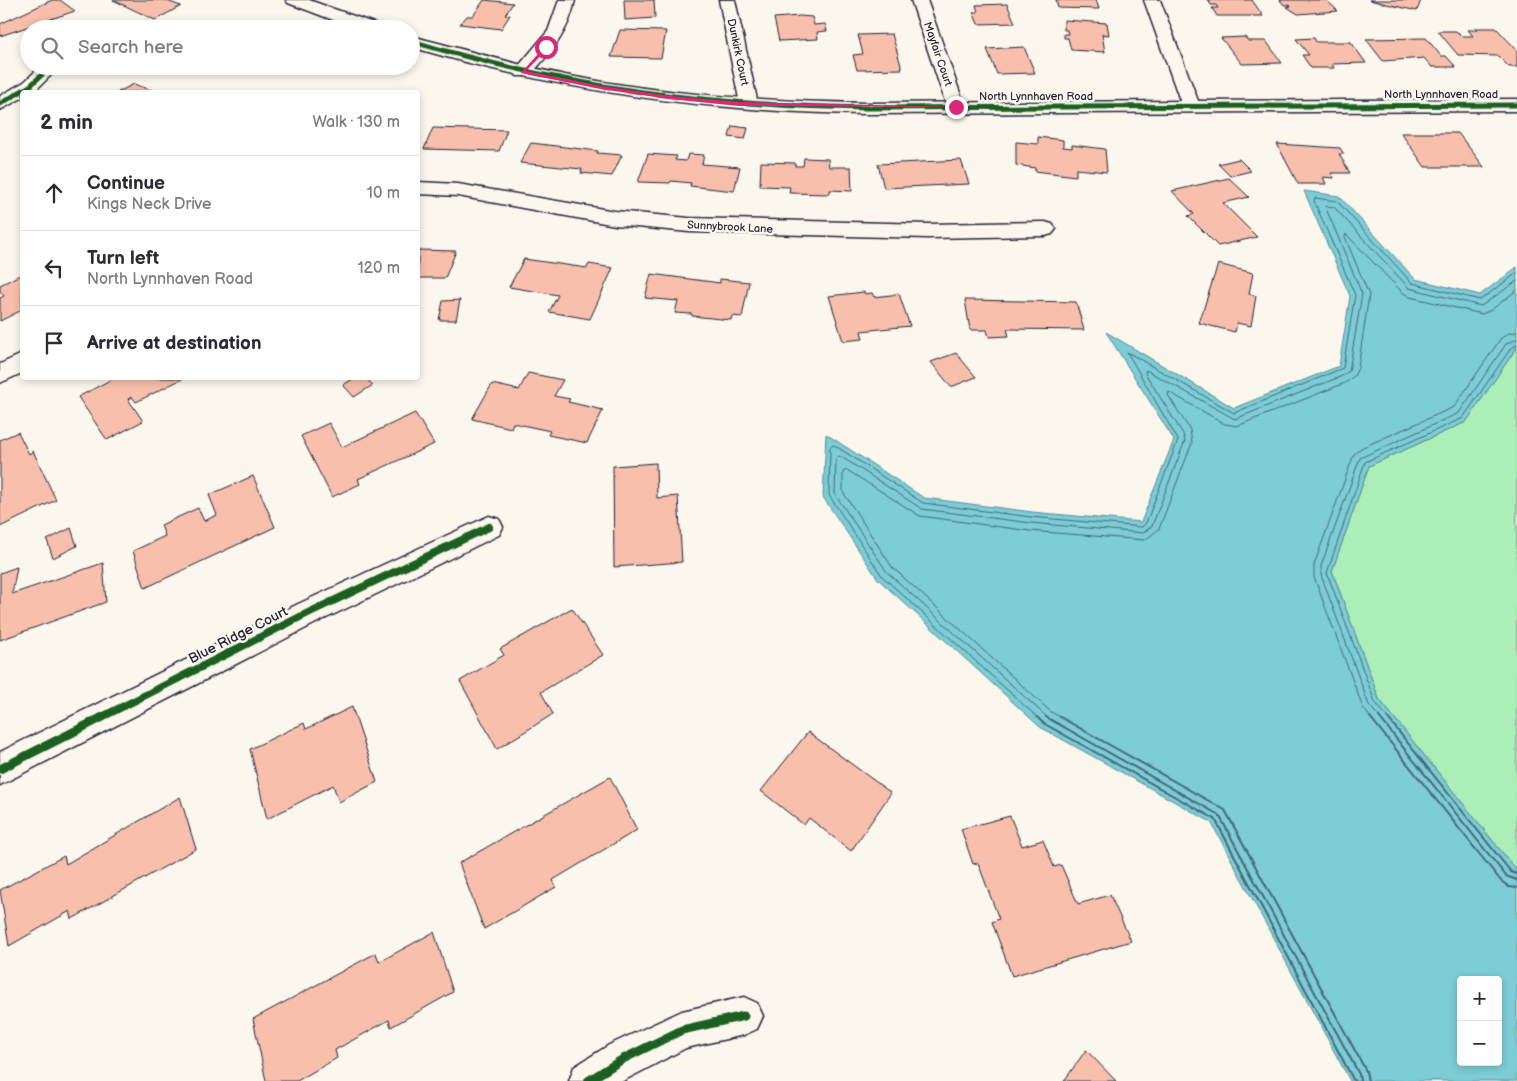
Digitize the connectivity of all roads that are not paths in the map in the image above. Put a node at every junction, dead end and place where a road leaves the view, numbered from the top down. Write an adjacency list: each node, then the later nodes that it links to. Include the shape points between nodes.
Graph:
1 (294, 0): 6 (street)
2 (567, 0): 8 (street, via 564,19 555,37)
3 (727, 0): 13 (street, Dunkirk Court)
4 (919, 0): 16 (street, Mayfair Court)
5 (1152, 0): 15 (street)
6 (348, 20)
7 (420, 43): 8 (street, North Lynnhaven Road)
8 (523, 72): 13 (street, North Lynnhaven Road, via 650,95)
9 (42, 75): 10 (street)
10 (23, 90)
11 (20, 92): 12 (street)
12 (0, 104)
13 (749, 104): 16 (street, North Lynnhaven Road)
14 (1517, 105): 15 (street, North Lynnhaven Road)
15 (1191, 106): 16 (street, North Lynnhaven Road)
16 (956, 107)
17 (420, 188): 18 (street, Sunnybrook Lane, via 458,190 615,218 689,225 928,231)
18 (1045, 229)
19 (20, 364): 20 (street)
20 (0, 374)
21 (489, 527): 22 (street, Blue Ridge Court, via 308,613)
22 (0, 769)
23 (744, 1016): 24 (street, via 682,1030 623,1059)
24 (588, 1081)

